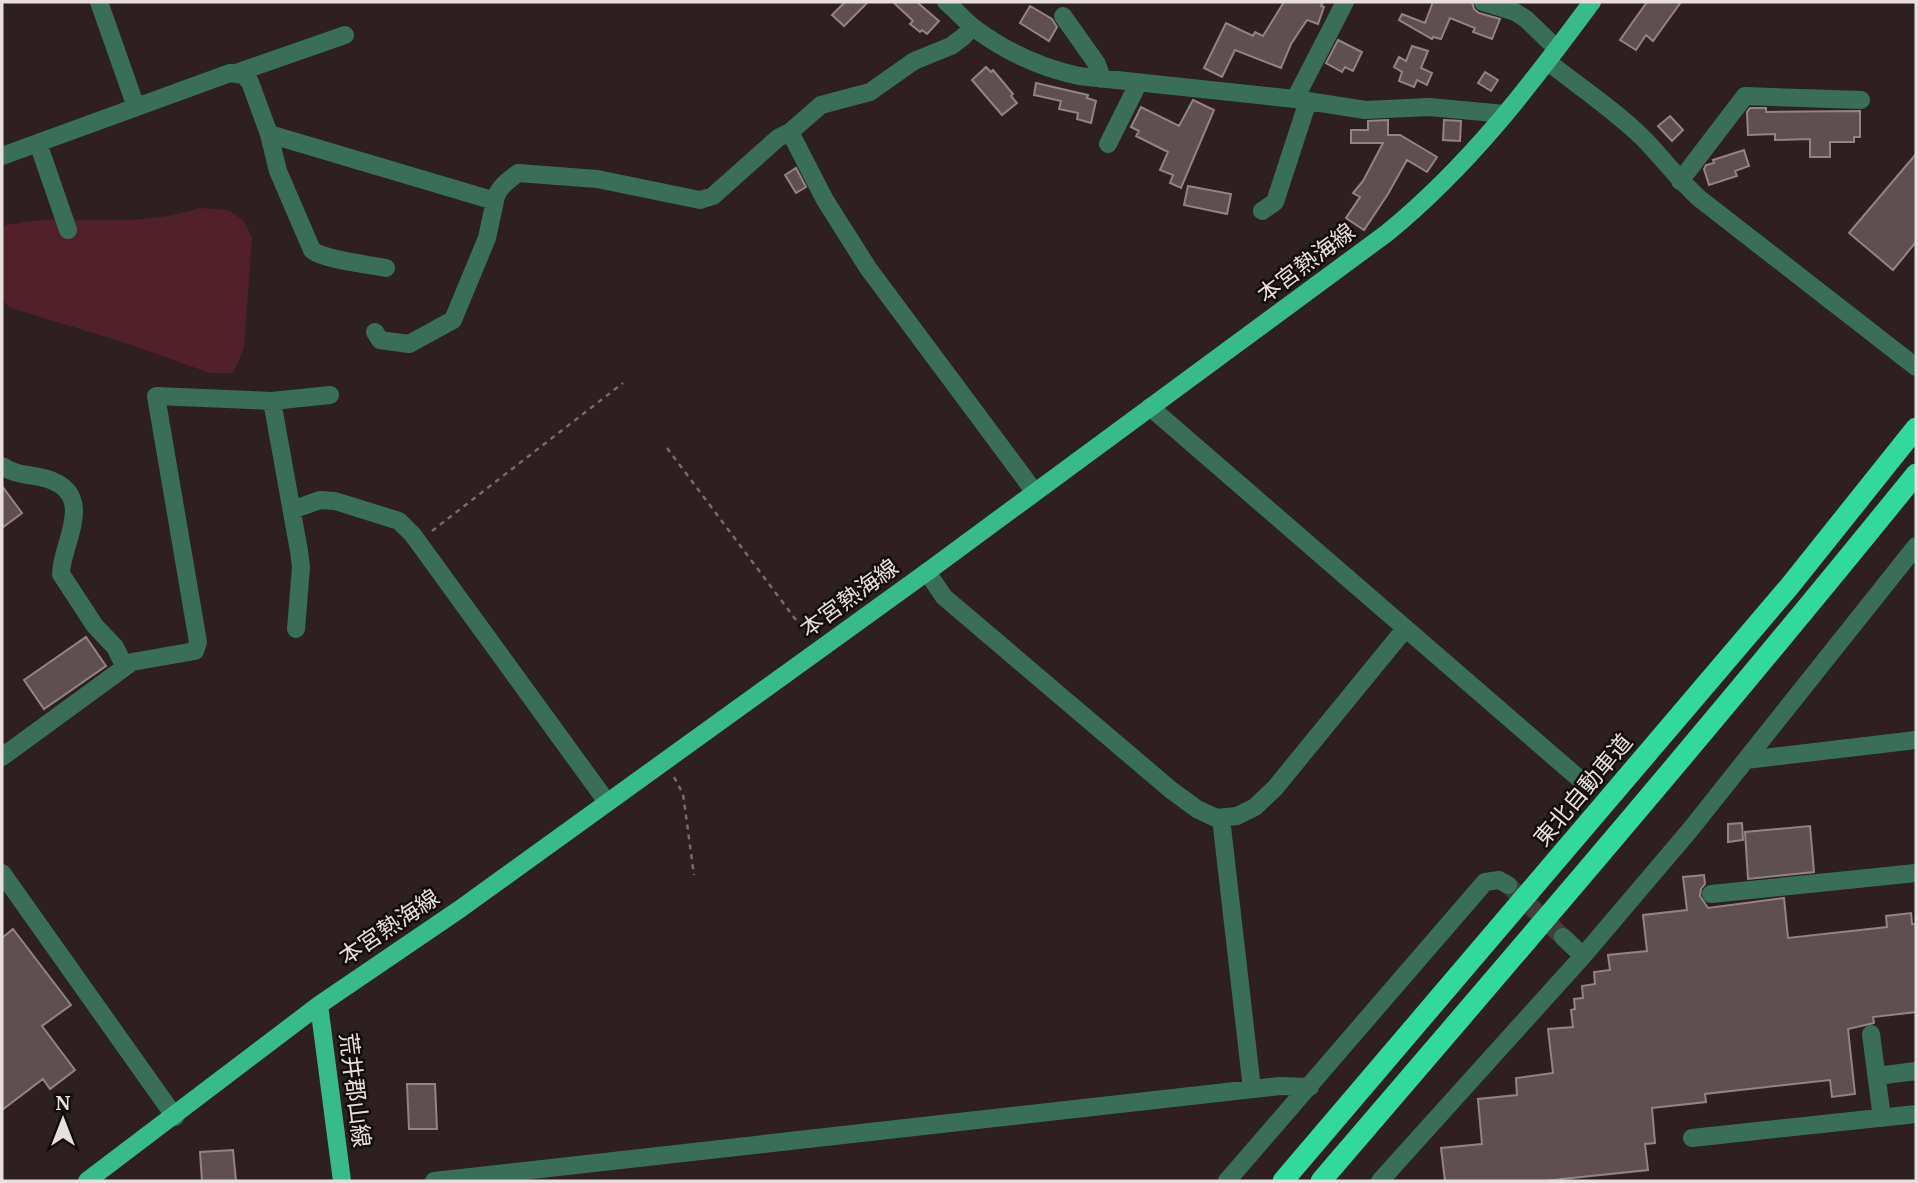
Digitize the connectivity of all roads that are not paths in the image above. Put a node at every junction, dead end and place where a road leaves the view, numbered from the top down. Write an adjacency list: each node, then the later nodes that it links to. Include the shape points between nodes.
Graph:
1 (99, 2): 15 (street)
2 (946, 2): 7 (street)
3 (1345, 2): 13 (street)
4 (1483, 2): 9 (street, via 1526,19)
5 (1592, 2): 9 (main road, 本宮熱海線)
6 (1063, 16): 11 (street, via 1097,64)
7 (972, 27): 11 (street, via 1031,60); 17 (street, via 951,46 914,61 870,92 821,105)
8 (345, 35): 10 (street)
9 (1553, 56): 16 (main road, 本宮熱海線); 22 (street, via 1644,140)
10 (236, 73): 15 (street); 18 (street, via 250,82)
11 (1102, 79): 12 (street)
12 (1138, 84): 13 (street); 20 (street)
13 (1302, 100): 16 (street, via 1365,110 1429,107); 24 (street, via 1275,202)
14 (1861, 100): 22 (street, via 1745,96)
15 (136, 107): 19 (street)
16 (1505, 114): 31 (main road, 本宮熱海線, via 1437,190 1398,224)
17 (790, 132): 23 (street, via 707,199 597,179 518,173); 35 (street, via 868,268)
18 (269, 134): 23 (street); 26 (street, via 278,170 312,250 320,257)
19 (38, 143): 21 (street); 25 (street)
20 (1108, 144)
21 (2, 156)
22 (1680, 181): 28 (street)
23 (495, 201): 27 (street, via 487,238 453,320 410,344 380,340)
24 (1262, 211)
25 (68, 230)
26 (386, 268)
27 (375, 332)
28 (1914, 361)
29 (330, 396): 30 (street)
30 (272, 401): 36 (street); 41 (street, via 156,396 198,642 195,651)
31 (1150, 407): 35 (main road, 本宮熱海線); 40 (street)
32 (1916, 428): 68 (highway, 東北自動車道, via 1781,598)
33 (2, 466): 41 (street, via 51,480 70,497 74,527 61,575)
34 (1916, 474): 69 (highway, via 1570,891)
35 (1034, 491): 38 (main road, 本宮熱海線)
36 (292, 510): 39 (street, via 301,567); 46 (street, via 320,500 335,501 399,521)
37 (1916, 547): 44 (street)
38 (927, 572): 46 (main road, 本宮熱海線); 47 (street, via 944,597 1161,782 1197,809)
39 (296, 629)
40 (1405, 629): 45 (street); 47 (street, via 1275,788 1255,807)
41 (125, 667): 43 (street)
42 (1916, 740): 44 (street)
43 (2, 757)
44 (1746, 760): 53 (street)
45 (1583, 782)
46 (607, 802): 54 (main road, 本宮熱海線)
47 (1221, 818): 59 (street)
48 (2, 873): 61 (street)
49 (1916, 873): 51 (street)
50 (1508, 885): 58 (street, via 1499,880 1485,882)
51 (1712, 894)
52 (1563, 937): 53 (street)
53 (1583, 956): 70 (street)
54 (319, 1005): 61 (main road, 本宮熱海線); 65 (main road, 荒井郡山線)
55 (1871, 1034): 57 (street)
56 (1916, 1071): 57 (street)
57 (1877, 1076): 62 (street)
58 (1310, 1087): 59 (street); 67 (street)
59 (1252, 1089): 66 (street)
60 (1916, 1114): 62 (street)
61 (174, 1116): 64 (main road, 本宮熱海線)
62 (1882, 1118): 63 (street)
63 (1692, 1138)
64 (87, 1181)
65 (342, 1181)
66 (434, 1181)
67 (1227, 1181)
68 (1283, 1181)
69 (1321, 1181)
70 (1380, 1181)

